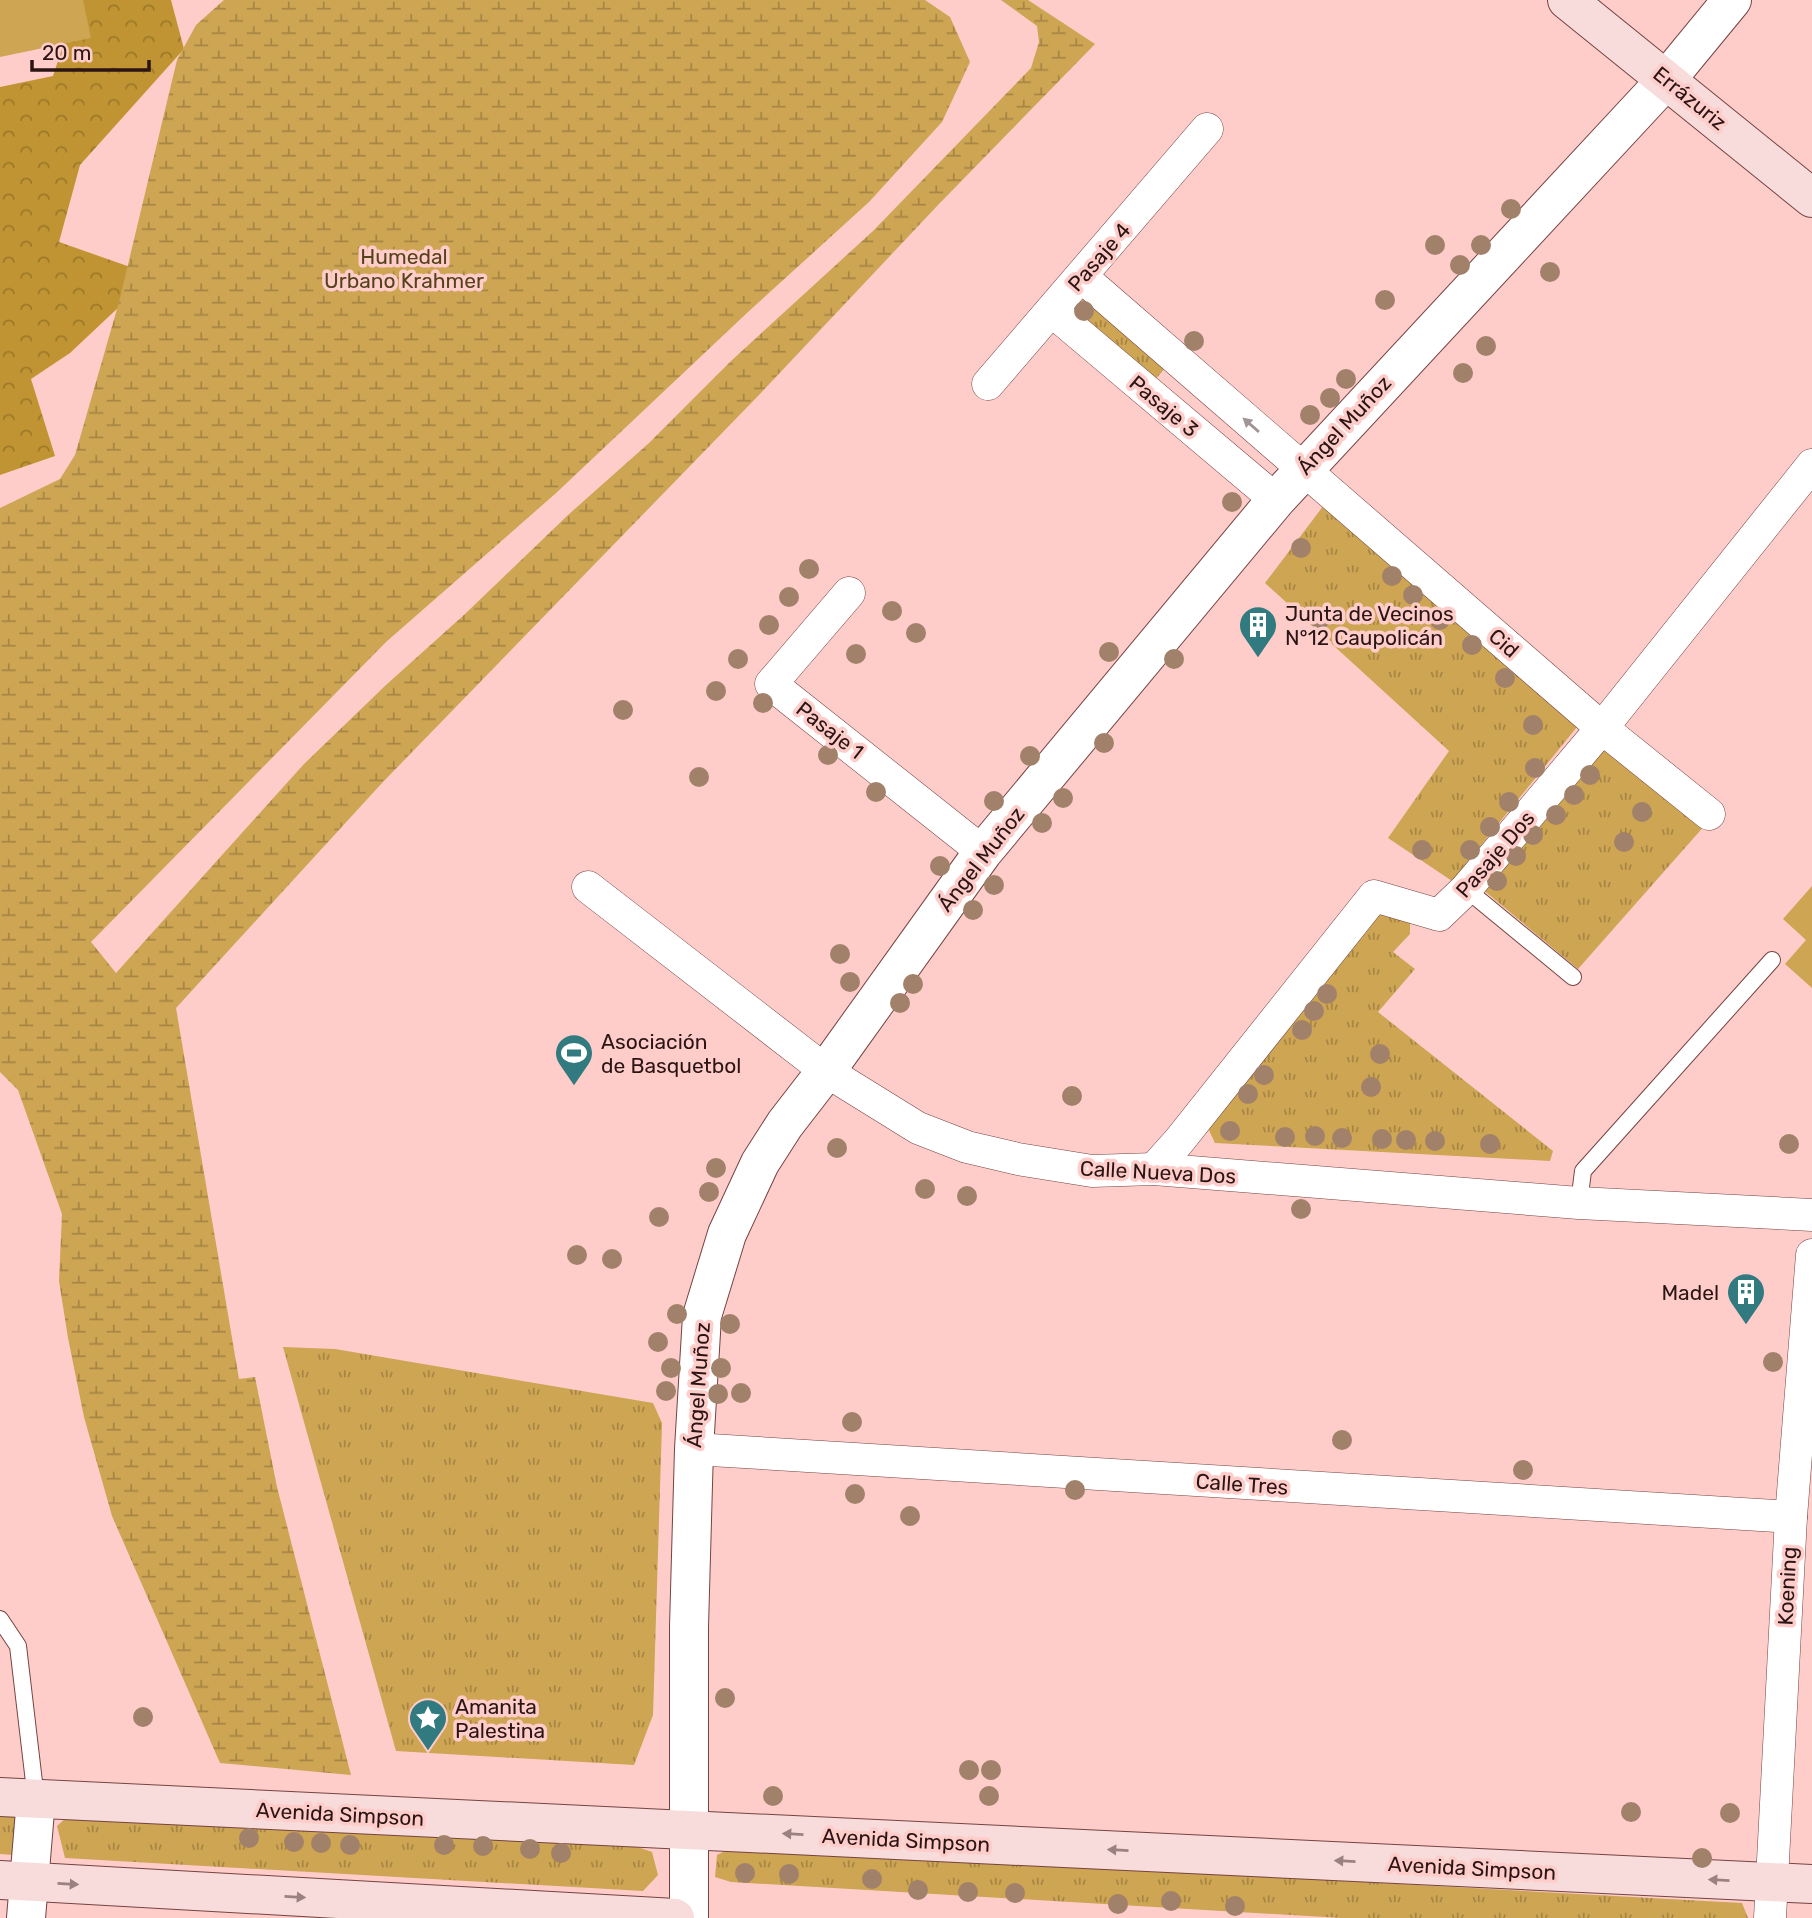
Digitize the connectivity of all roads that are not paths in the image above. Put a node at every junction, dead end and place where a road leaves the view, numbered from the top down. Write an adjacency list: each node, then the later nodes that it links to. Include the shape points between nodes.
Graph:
1 (1567, 0): 3 (main road, Errázuriz)
2 (1732, 0): 3 (street, Ángel Muñoz)
3 (1667, 79): 5 (main road, Errázuriz); 10 (street, Ángel Muñoz)
4 (1207, 129): 6 (street, Pasaje 4)
5 (1812, 198)
6 (1082, 277): 7 (street, Pasaje 4); 10 (street, Pasaje 3, one-way to 6)
7 (1052, 311): 8 (street, Pasaje 4); 11 (street, Pasaje 3)
8 (988, 384)
9 (1812, 465): 13 (street, Pasaje Dos)
10 (1302, 470): 11 (street, Ángel Muñoz); 13 (street, Cid)
11 (1276, 500): 15 (street, Ángel Muñoz)
12 (849, 593): 15 (street, Pasaje 1, via 771,684)
13 (1602, 728): 14 (street, Cid); 17 (street, Pasaje Dos)
14 (1709, 814)
15 (983, 852): 20 (street, Ángel Muñoz)
16 (588, 887): 20 (street, Calle Nueva Dos)
17 (1466, 889): 19 (lane); 21 (street, Pasaje Dos, via 1439,915 1374,896)
18 (1772, 960): 22 (lane, via 1583,1171)
19 (1573, 977)
20 (825, 1071): 21 (street, Calle Nueva Dos, via 919,1128 967,1147 1092,1171); 25 (street, Ángel Muñoz, via 760,1163 727,1234 702,1316)
21 (1154, 1169): 22 (street, Calle Nueva Dos)
22 (1579, 1203): 23 (street, Calle Nueva Dos)
23 (1812, 1215)
24 (1812, 1255): 26 (street, Koening)
25 (694, 1449): 26 (street, Calle Tres); 29 (street, Ángel Muñoz)
26 (1790, 1517): 32 (street, Koening)
27 (0, 1619): 28 (lane, via 18,1647)
28 (18, 1798): 29 (main road, Avenida Simpson); 31 (street)
29 (687, 1829): 32 (main road, Avenida Simpson, one-way to 29); 34 (street, Ángel Muñoz)
30 (1812, 1884): 32 (main road, Avenida Simpson)
31 (18, 1893): 33 (main road, one-way to 33)
32 (1771, 1900)
33 (675, 1918)
34 (689, 1918)

